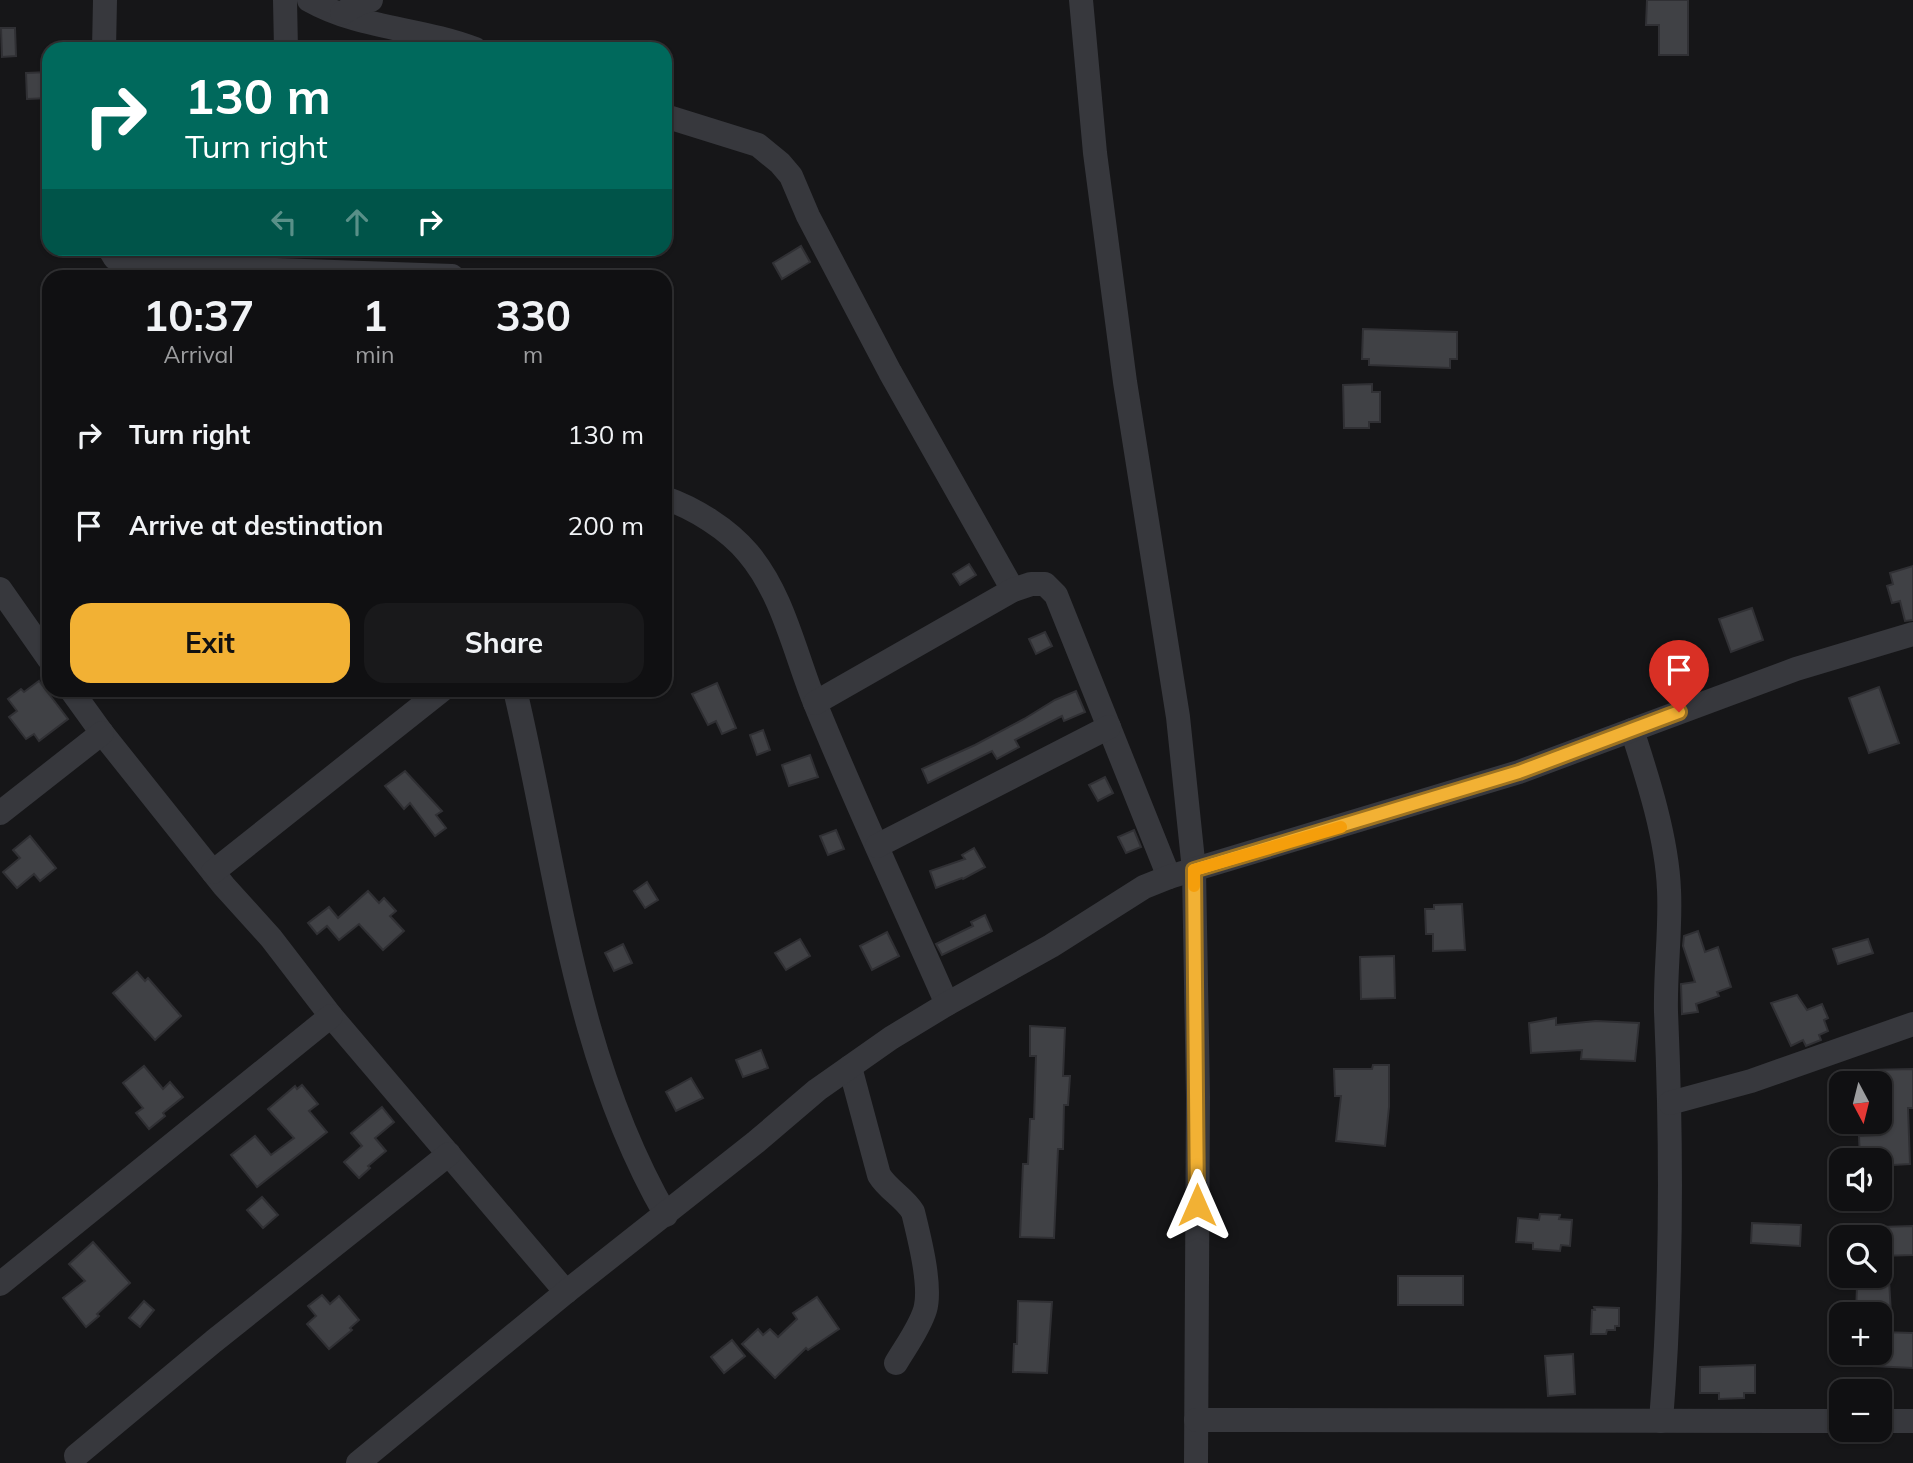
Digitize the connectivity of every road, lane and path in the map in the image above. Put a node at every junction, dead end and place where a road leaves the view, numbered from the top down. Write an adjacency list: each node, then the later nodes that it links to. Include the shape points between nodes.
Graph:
1 (105, 0): 7 (street)
2 (285, 0): 8 (street)
3 (309, 0): 6 (street)
4 (371, 0): 6 (street)
5 (1081, 0): 28 (street, via 1105,237 1178,717)
6 (342, 13): 9 (street)
7 (104, 42)
8 (286, 42)
9 (456, 42)
10 (672, 118): 16 (street, via 758,145 791,176 890,372)
11 (114, 256): 12 (street, via 129,265)
12 (286, 259): 13 (street)
13 (393, 270)
14 (672, 500): 22 (street, via 726,532 748,552 779,607)
15 (0, 589): 18 (street)
16 (1013, 590): 22 (street); 23 (street, via 1045,584 1056,594)
17 (1913, 634): 24 (street, via 1796,669)
18 (42, 649)
19 (76, 697): 25 (street)
20 (433, 697): 29 (street)
21 (516, 697): 37 (street, via 578,990 632,1150)
22 (815, 703): 27 (street)
23 (1109, 727): 27 (street); 30 (street)
24 (1632, 730): 28 (street, via 1519,772); 35 (street, via 1647,776 1669,889 1666,1004)
25 (102, 733): 26 (street); 29 (street)
26 (0, 813)
27 (877, 846): 31 (street)
28 (1194, 870): 30 (street); 41 (street)
29 (214, 872): 32 (street)
30 (1169, 877): 31 (street, via 1144,887)
31 (947, 1004): 34 (street)
32 (331, 1016): 36 (street); 38 (street)
33 (1913, 1024): 35 (street, via 1751,1081)
34 (850, 1067): 37 (street); 40 (street, via 879,1175 913,1212 928,1286 917,1329)
35 (1670, 1103): 42 (street, via 1668,1314)
36 (449, 1154): 39 (street); 46 (street)
37 (666, 1215): 39 (street)
38 (0, 1284)
39 (566, 1292): 47 (street)
40 (896, 1363)
41 (1196, 1420): 42 (street); 48 (street)
42 (1661, 1421): 43 (street)
43 (1829, 1421)
44 (1892, 1421): 45 (street)
45 (1913, 1421)
46 (76, 1456)
47 (358, 1463)
48 (1196, 1463)

